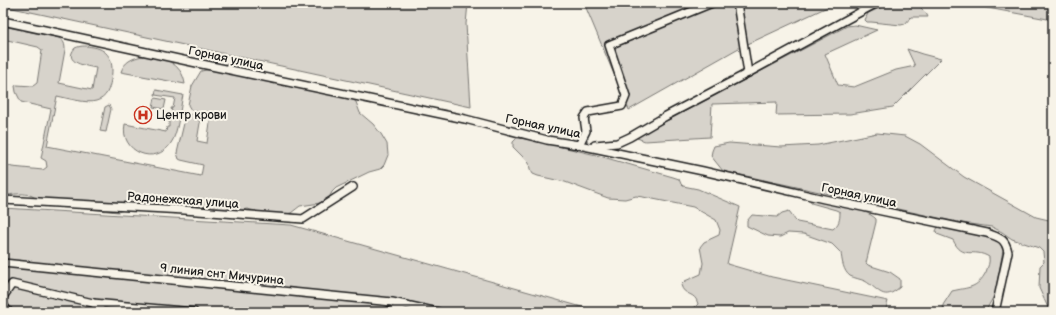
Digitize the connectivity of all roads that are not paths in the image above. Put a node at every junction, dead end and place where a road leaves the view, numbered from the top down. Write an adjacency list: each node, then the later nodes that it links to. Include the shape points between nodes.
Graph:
1 (712, 3): 6 (street, via 609,45 626,96 622,106 588,112 584,118 586,131)
2 (737, 3): 5 (street)
3 (877, 3): 5 (street)
4 (3, 21): 6 (street, Горная улица)
5 (748, 73): 6 (street, via 616,143 602,146)
6 (579, 145): 19 (street, Горная улица, via 1001,238 1006,243 1008,252)
7 (353, 187): 8 (street, Радонежская улица, via 303,219)
8 (3, 200)
9 (3, 263): 13 (street, 9 линия снт Мичурина)
10 (3, 297): 11 (street, via 12,284)
11 (93, 302): 15 (street); 16 (street)
12 (3, 305): 14 (street)
13 (407, 305): 17 (street); 18 (street, 9 линия снт Мичурина)
14 (9, 312)
15 (103, 312)
16 (194, 312)
17 (387, 312)
18 (438, 312)
19 (995, 312)

